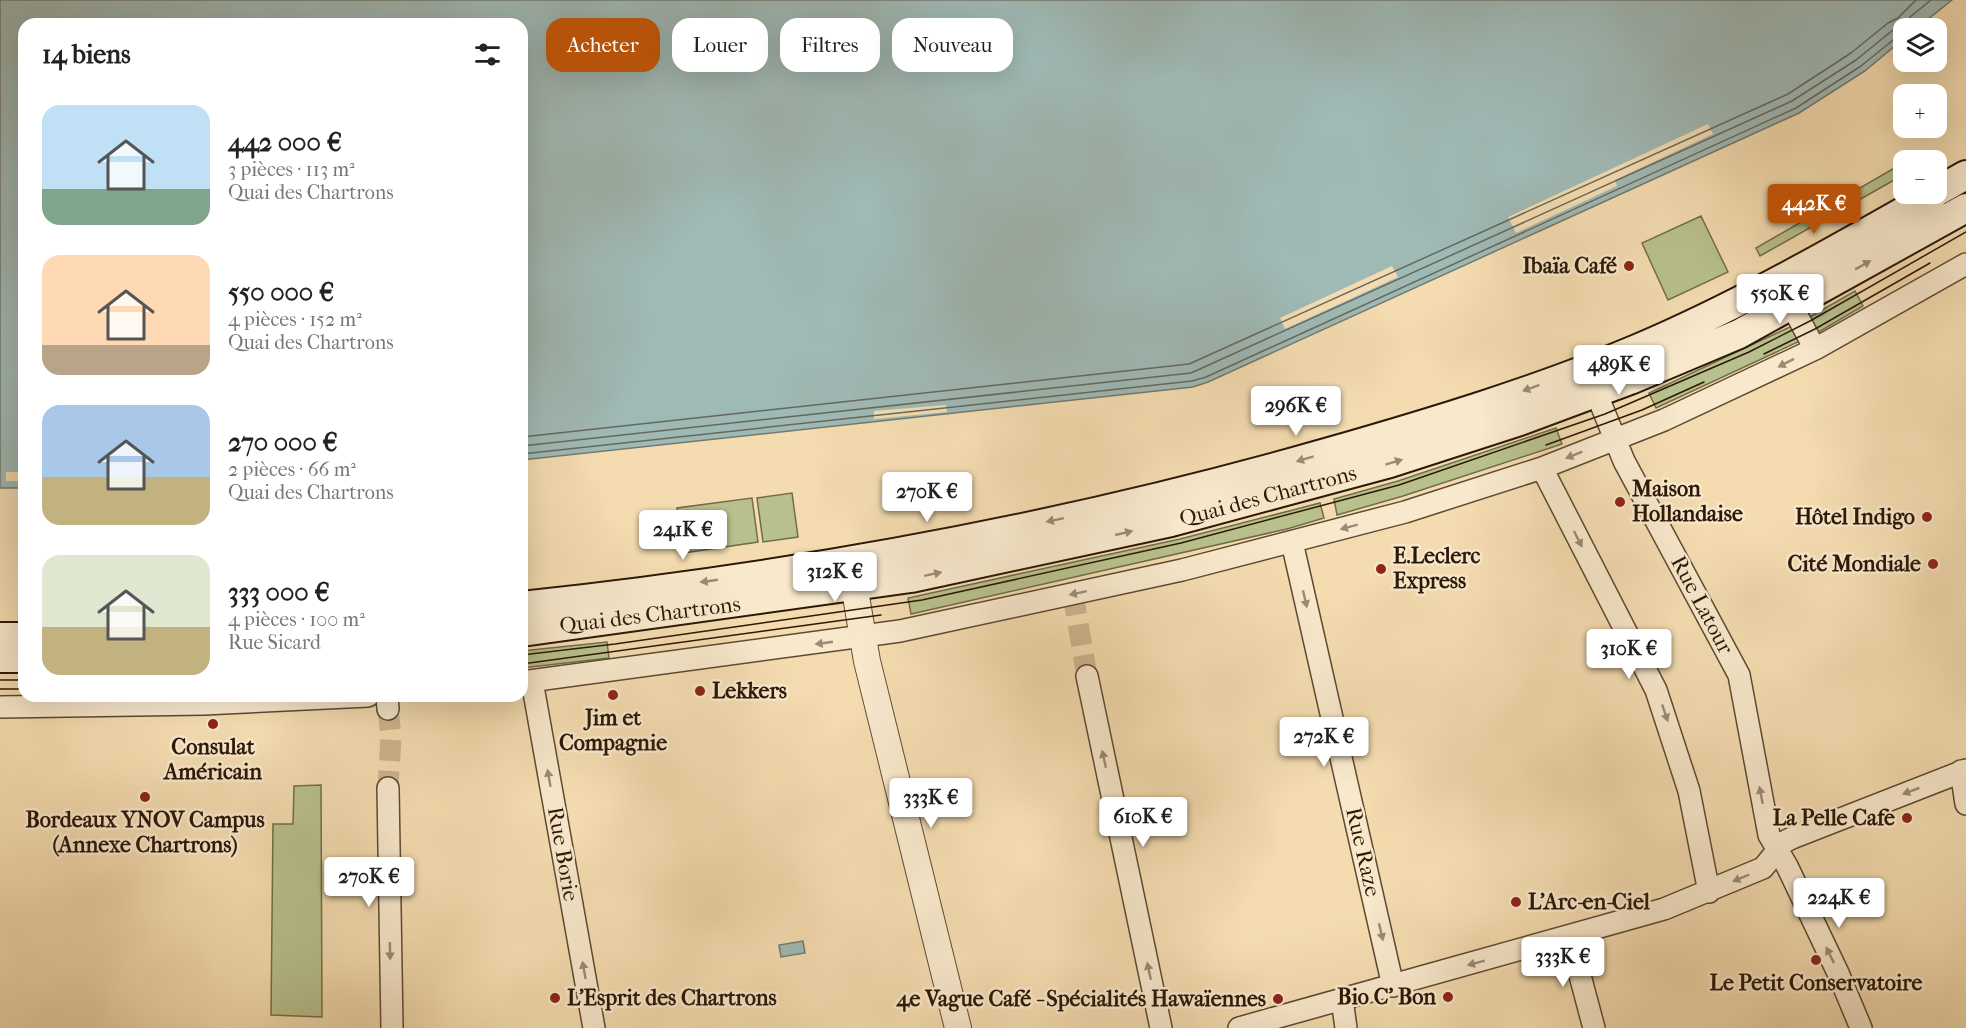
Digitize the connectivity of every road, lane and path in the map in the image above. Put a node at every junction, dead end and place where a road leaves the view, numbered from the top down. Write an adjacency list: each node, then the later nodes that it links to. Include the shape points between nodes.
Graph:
1 (1966, 175): 2 (main road, Quai des Chartrons)
2 (1947, 186)
3 (1919, 204): 6 (main road, Quai des Chartrons)
4 (1966, 207): 6 (main road, Quai des Chartrons, one-way to 4)
5 (1966, 264): 7 (street)
6 (1786, 293): 7 (street); 8 (main road, Quai des Chartrons, via 1739,334)
7 (1815, 349): 9 (street, one-way to 9)
8 (1591, 380): 9 (street, Rue Latour); 12 (main road, Quai des Chartrons, via 1501,399 1264,471 1043,523)
9 (1615, 440): 10 (street, one-way to 10); 29 (street, Rue Latour, one-way to 9, via 1768,836 1739,675)
10 (1542, 468): 11 (street, one-way to 11, via 1405,512); 30 (street, one-way to 30, via 1656,690 1689,791)
11 (1292, 542): 17 (street, one-way to 17, via 1083,592); 32 (street, Rue Raze, one-way to 32)
12 (853, 574): 13 (main road, Quai des Chartrons, one-way to 13); 14 (main road, Quai des Chartrons); 17 (street)
13 (528, 605)
14 (528, 631)
15 (0, 637): 16 (main road)
16 (18, 637)
17 (863, 637): 21 (street, one-way to 21); 37 (street)
18 (0, 658): 19 (main road)
19 (18, 658)
20 (1087, 676): 38 (street, one-way to 20)
21 (528, 681)
22 (528, 686): 36 (street, Rue Borie, one-way to 22)
23 (45, 702): 24 (street); 25 (street)
24 (245, 702)
25 (0, 707)
26 (1964, 770): 28 (street); 29 (street, one-way to 29, via 1792,838)
27 (388, 788): 35 (street, one-way to 35)
28 (1966, 804)
29 (1777, 850): 30 (street, one-way to 30, via 1763,868); 42 (street, Rue Latour, one-way to 29)
30 (1709, 892): 31 (street)
31 (1570, 938): 32 (street, one-way to 32); 41 (street)
32 (1393, 986): 33 (street)
33 (1342, 999): 34 (street); 40 (street)
34 (1283, 1022): 39 (street)
35 (392, 1028)
36 (594, 1028)
37 (958, 1028)
38 (1161, 1028)
39 (1239, 1028)
40 (1346, 1028)
41 (1594, 1028)
42 (1861, 1028)

